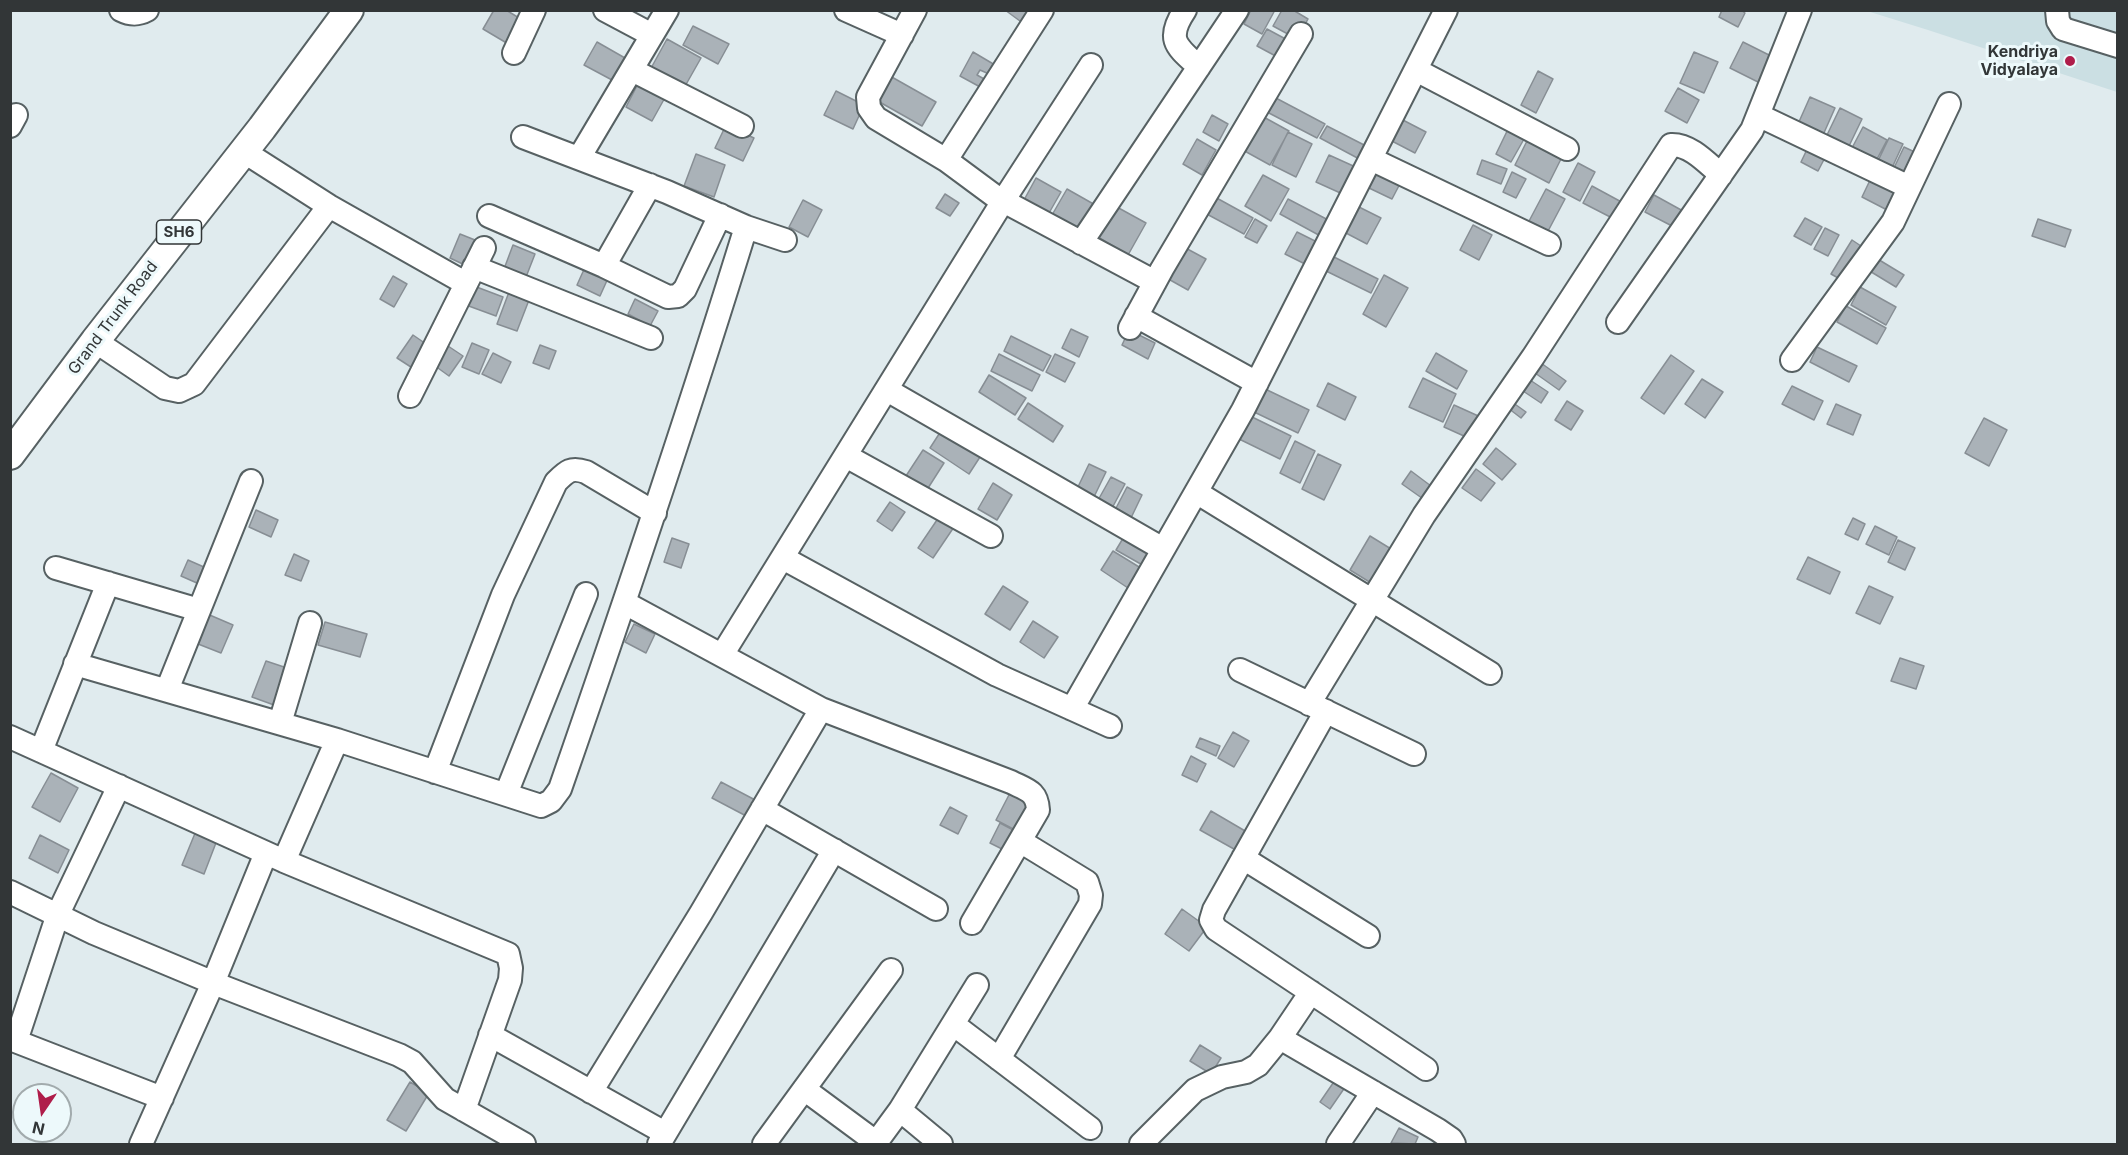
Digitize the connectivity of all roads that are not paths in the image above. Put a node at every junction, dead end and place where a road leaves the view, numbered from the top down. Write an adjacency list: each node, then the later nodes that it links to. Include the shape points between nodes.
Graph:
1 (121, 10): 2 (street, via 139,15)
2 (147, 10)
3 (349, 10): 29 (main road, Grand Trunk Road / SH6)
4 (534, 10): 19 (street)
5 (605, 10): 17 (street)
6 (667, 10): 17 (street)
7 (846, 10): 16 (street)
8 (915, 10): 16 (street)
9 (1042, 10): 32 (street)
10 (1185, 10): 21 (street, via 1173,34 1176,46)
11 (1237, 10): 21 (street)
12 (1446, 10): 23 (street)
13 (1800, 10): 25 (street)
14 (2057, 10): 18 (street, via 2063,29)
15 (1301, 34): 46 (street)
16 (902, 35): 32 (street, via 868,97 869,108 876,118)
17 (652, 36): 22 (street)
18 (2118, 46)
19 (514, 53)
20 (1091, 65): 36 (street)
21 (1199, 67): 42 (street)
22 (632, 69): 26 (street); 30 (street)
23 (1416, 70): 28 (street); 31 (street)
24 (1949, 104): 35 (street)
25 (1758, 115): 33 (street); 35 (street)
26 (742, 126)
27 (523, 137): 30 (street)
28 (1567, 149)
29 (243, 151): 37 (street); 49 (main road, Grand Trunk Road / SH6)
30 (579, 158): 34 (street)
31 (1371, 159): 43 (street); 51 (street)
32 (946, 160): 36 (street)
33 (1721, 175): 47 (street); 65 (street, via 1691,150 1671,145 1424,515)
34 (650, 185): 38 (street); 45 (street)
35 (1910, 187): 50 (street, via 1893,222)
36 (1003, 201): 42 (street); 52 (street)
37 (328, 206): 44 (street); 49 (street, via 194,384 179,391 165,388)
38 (720, 215): 40 (street); 45 (street, via 678,296 668,297)
39 (489, 216): 45 (street)
40 (746, 227): 41 (street); 58 (street)
41 (785, 240)
42 (1081, 243): 46 (street)
43 (1549, 244)
44 (474, 266): 48 (street); 53 (street)
45 (604, 266)
46 (1155, 282): 51 (street, via 1133,322)
47 (1618, 322)
48 (651, 338)
49 (95, 341): 54 (main road, Grand Trunk Road / SH6)
50 (1791, 360)
51 (1257, 383): 57 (street)
52 (886, 390): 55 (street); 60 (street)
53 (410, 396)
54 (12, 448)
55 (846, 456): 59 (street); 61 (street)
56 (251, 481): 67 (street)
57 (1196, 492): 60 (street); 65 (street)
58 (655, 513): 66 (street); 83 (street, via 575,468 556,482 503,595)
59 (991, 536)
60 (1163, 549): 76 (street)
61 (783, 558): 69 (street); 76 (street, via 997,675)
62 (56, 568): 63 (street)
63 (108, 583): 67 (street); 70 (street)
64 (586, 594): 85 (street)
65 (1372, 601): 72 (street); 74 (street)
66 (625, 603): 69 (street); 85 (street, via 560,789 541,806)
67 (199, 610): 73 (street)
68 (310, 623): 77 (street)
69 (722, 655): 75 (street)
70 (75, 664): 73 (street); 81 (street)
71 (1240, 670): 74 (street)
72 (1490, 673)
73 (167, 690): 77 (street)
74 (1318, 708): 82 (street); 90 (street)
75 (821, 709): 86 (street); 87 (street, via 1032,792 1038,810)
76 (1072, 709): 78 (street)
77 (280, 723): 80 (street)
78 (1110, 726)
79 (10, 737): 81 (street)
80 (337, 740): 83 (street); 89 (street)
81 (41, 750): 84 (street)
82 (1414, 754)
83 (435, 772): 85 (street)
84 (120, 786): 89 (street); 93 (street)
85 (506, 795)
86 (762, 809): 88 (street); 107 (street)
87 (1020, 841): 94 (street); 104 (street, via 1087,882 1091,895 1090,904)
88 (834, 850): 92 (street); 113 (street)
89 (275, 857): 97 (street); 101 (street, via 508,954 510,980)
90 (1243, 858): 95 (street); 99 (street, via 1211,920 1216,929)
91 (10, 892): 93 (street)
92 (936, 909)
93 (58, 914): 97 (street); 103 (street)
94 (972, 923)
95 (1368, 936)
96 (891, 970): 106 (street)
97 (213, 983): 109 (street); 110 (street, via 399,1055 412,1062 445,1099)
98 (977, 986): 100 (street)
99 (1311, 992): 102 (street); 105 (street)
100 (953, 1024): 104 (street); 111 (street)
101 (490, 1035): 107 (street); 110 (street)
102 (1280, 1038): 108 (street); 119 (street, via 1258,1065 1195,1090)
103 (13, 1040): 109 (street)
104 (999, 1059): 112 (street)
105 (1426, 1070)
106 (804, 1089): 116 (street); 117 (street)
107 (591, 1092): 113 (street)
108 (1373, 1092): 120 (street); 121 (street, via 1438,1130)
109 (162, 1098): 114 (street)
110 (464, 1110): 115 (street)
111 (900, 1110): 117 (street); 118 (street)
112 (1090, 1128)
113 (662, 1139)
114 (141, 1144)
115 (524, 1144)
116 (764, 1144)
117 (876, 1144)
118 (941, 1144)
119 (1141, 1144)
120 (1338, 1144)
121 (1454, 1144)

